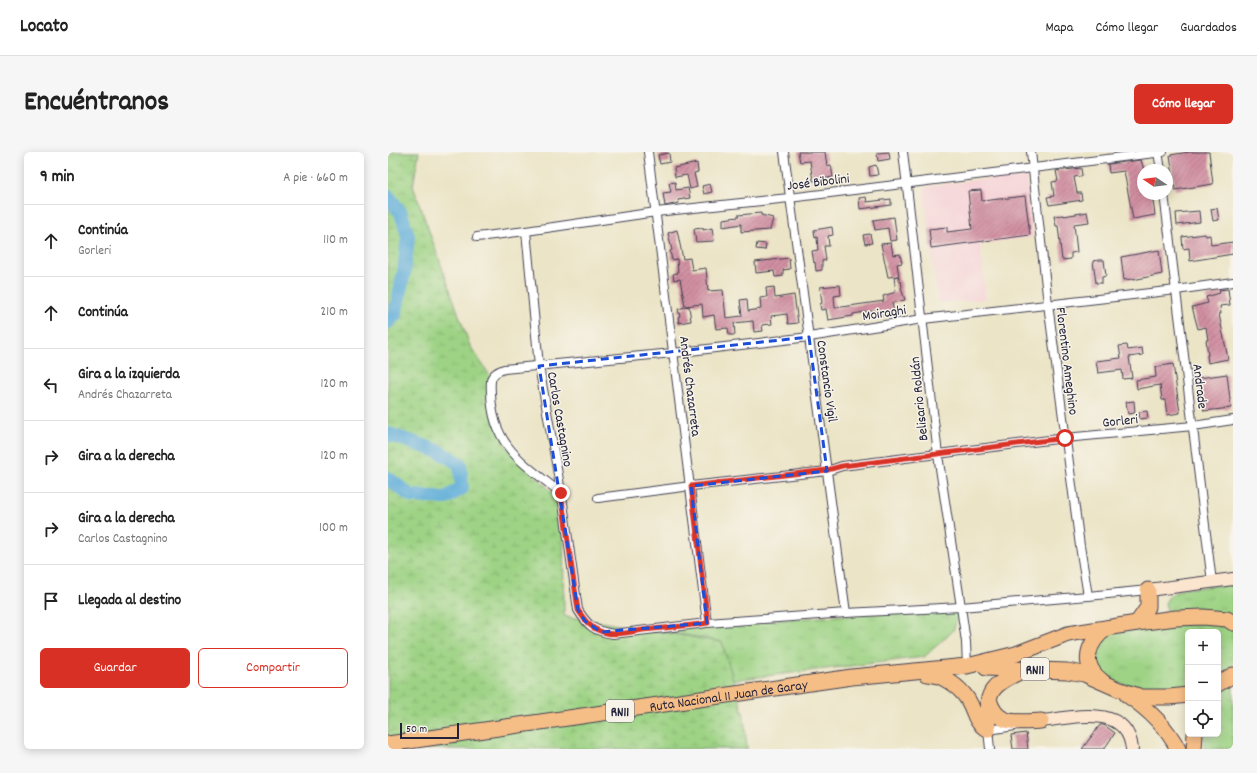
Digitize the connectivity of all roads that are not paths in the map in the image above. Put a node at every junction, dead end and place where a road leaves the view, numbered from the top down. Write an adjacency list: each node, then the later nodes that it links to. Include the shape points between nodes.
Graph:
1 (648, 152): 11 (street, Andrés Chazarreta)
2 (784, 152): 9 (street, Constancio Vigil)
3 (903, 152): 8 (street, Belisario Roldán)
4 (1031, 152): 7 (street, Florentino Ameghino)
5 (1160, 152): 6 (street); 7 (street, José Bibolini)
6 (1161, 164)
7 (1033, 169): 8 (street, José Bibolini); 16 (street, Florentino Ameghino)
8 (907, 184): 9 (street, José Bibolini); 17 (street, Belisario Roldán)
9 (789, 198): 11 (street, José Bibolini); 18 (street, Constancio Vigil)
10 (1165, 200): 15 (street, Andrade)
11 (656, 212): 12 (street, José Bibolini); 19 (street, Andrés Chazarreta)
12 (526, 232): 13 (street, José Bibolini); 20 (street, Carlos Castagnino)
13 (477, 237)
14 (1233, 282): 15 (street, Moiraghi)
15 (1176, 290): 16 (street, Moiraghi); 22 (street, Andrade)
16 (1048, 304): 17 (street, Moiraghi); 23 (street, Florentino Ameghino)
17 (923, 319): 18 (street, Moiraghi); 24 (street, Belisario Roldán)
18 (809, 337): 19 (street, Moiraghi); 25 (street, Constancio Vigil)
19 (673, 353): 20 (street, Moiraghi); 26 (street, Andrés Chazarreta)
20 (539, 366): 27 (street, Carlos Castagnino); 27 (street, Moiraghi, via 495,372 491,377 491,406 500,435 508,448)
21 (1233, 420): 22 (street, Gorleri)
22 (1192, 426): 23 (street, Gorleri); 30 (street, Andrade)
23 (1065, 438): 24 (street, Gorleri); 32 (street, Florentino Ameghino)
24 (938, 455): 25 (street, Gorleri); 33 (street, Belisario Roldán)
25 (827, 470): 26 (street, Gorleri); 35 (street, Constancio Vigil)
26 (691, 486): 28 (street, Gorleri); 38 (street, Andrés Chazarreta)
27 (561, 493): 38 (street, Carlos Castagnino, via 578,610 585,621 601,632 613,634)
28 (598, 498)
29 (1233, 578): 30 (main road)
30 (1212, 582): 31 (main road)
31 (1148, 590): 32 (street); 34 (highway)
32 (1088, 596): 33 (street)
33 (961, 607): 35 (street); 41 (street, Belisario Roldán)
34 (1148, 607): 36 (highway); 39 (highway)
35 (846, 613): 38 (street)
36 (1161, 620): 37 (highway, Ruta Nacional 11 Juan de Garay / RN11, via 1211,617); 39 (highway, Ruta Nacional 11 Juan de Garay / RN11)
37 (1233, 622)
38 (708, 623)
39 (1137, 623): 40 (highway, Ruta Nacional 11 Juan de Garay / RN11)
40 (1107, 628): 41 (highway, Ruta Nacional 11 Juan de Garay / RN11, via 1062,635 1016,654); 45 (highway, Ruta Nacional 11 Juan de Garay / RN11, via 1098,634 1093,642 1088,659 1095,674)
41 (967, 666): 42 (highway, Ruta Nacional 11 Juan de Garay / RN11)
42 (951, 668): 43 (highway, Ruta Nacional 11 Juan de Garay / RN11); 44 (highway, Ruta Nacional 11 Juan de Garay / RN11)
43 (1026, 669): 45 (highway, Ruta Nacional 11 Juan de Garay / RN11, via 1084,674); 47 (highway, via 998,684)
44 (904, 673): 49 (highway, via 934,674 945,679 967,699 977,722); 51 (highway, Ruta Nacional 11 Juan de Garay / RN11, via 852,677)
45 (1112, 687): 46 (highway, Ruta Nacional 11 Juan de Garay / RN11, via 1155,698); 54 (highway, Ruta Nacional 11 Juan de Garay / RN11, via 1135,700 1158,720)
46 (1185, 695)
47 (988, 699): 48 (highway, via 994,712 1005,720); 49 (highway)
48 (1041, 722): 49 (street); 53 (main road, via 1095,715 1108,718 1122,726 1128,734)
49 (988, 730): 52 (street)
50 (1195, 737): 55 (highway)
51 (388, 744)
52 (990, 749)
53 (1132, 749)
54 (1178, 749)
55 (1194, 749)

